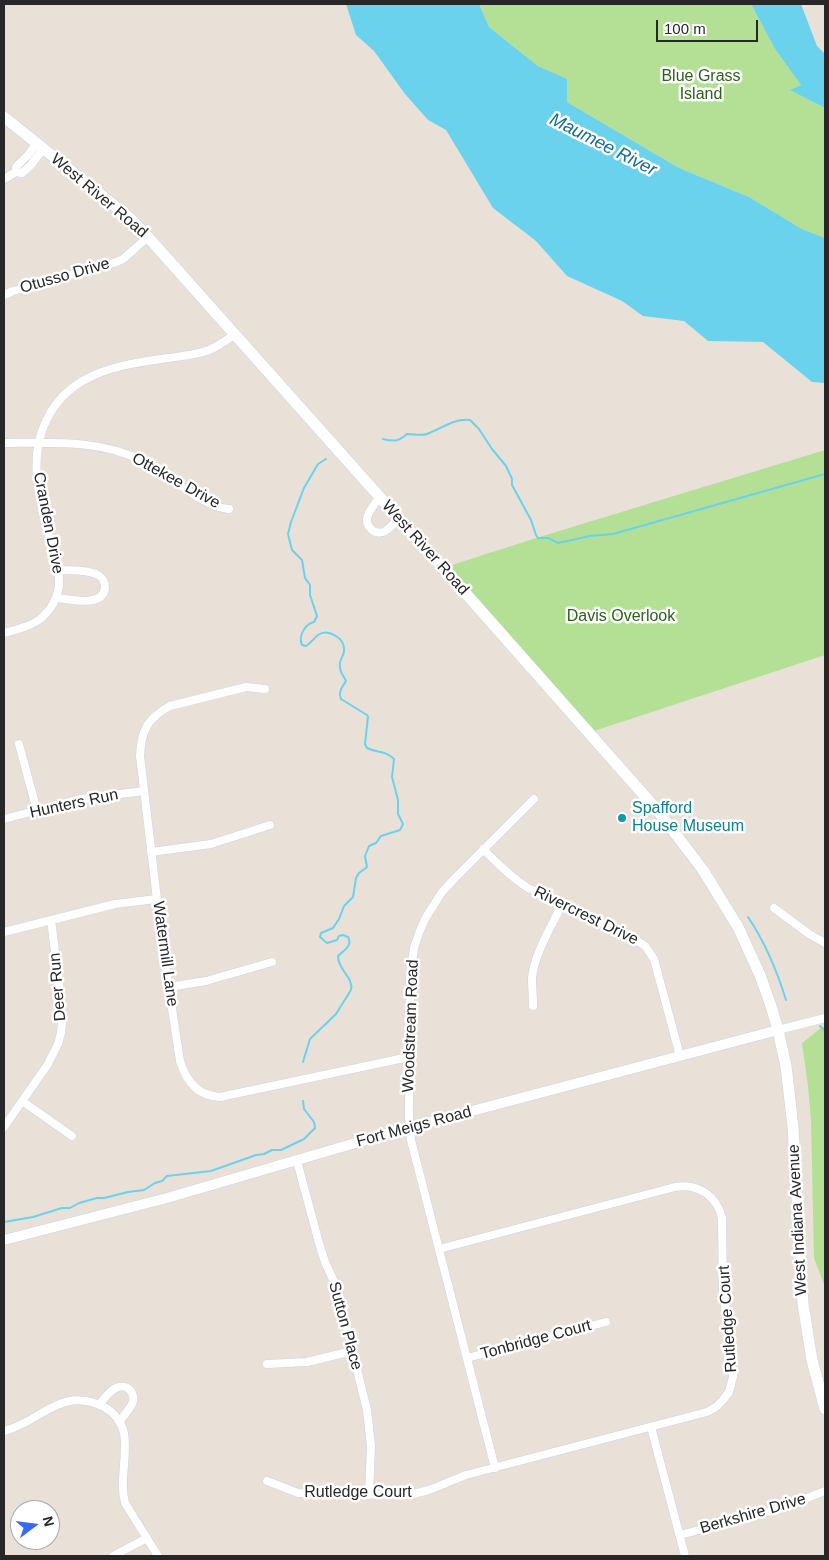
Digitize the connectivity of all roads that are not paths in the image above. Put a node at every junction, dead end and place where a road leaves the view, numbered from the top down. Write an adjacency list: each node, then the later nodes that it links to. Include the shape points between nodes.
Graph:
1 (4, 117): 2 (main road, West River Road)
2 (40, 146): 3 (street, via 16,167 16,172); 4 (main road, West River Road, via 130,218)
3 (4, 179)
4 (148, 237): 5 (street, Otusso Drive, via 114,263); 6 (main road, West River Road)
5 (4, 296)
6 (235, 334): 8 (street, Cranden Drive, via 205,351 120,366 90,376 56,404); 9 (main road, West River Road)
7 (4, 443): 8 (street, Ottekee Drive)
8 (38, 443): 10 (street, Ottekee Drive, via 88,444 129,455 165,473 211,505); 12 (street, Cranden Drive, via 37,485)
9 (379, 498): 11 (main road, West River Road); 11 (street, via 367,516 368,526 372,530 386,531)
10 (229, 509)
11 (399, 518): 34 (main road, West River Road, via 658,811 703,870 749,950)
12 (58, 570): 13 (street, Cranden Drive); 13 (street, via 96,574 105,586 103,594 95,600)
13 (56, 598): 14 (street, Cranden Drive, via 39,620)
14 (4, 633)
15 (265, 689): 17 (street, Watermill Lane, via 246,687 196,698 157,714 147,725 141,740)
16 (19, 744): 19 (street)
17 (144, 791): 19 (street, Hunters Run, via 80,799); 23 (street, Watermill Lane)
18 (534, 799): 22 (street, Woodstream Road)
19 (36, 811): 20 (street, Hunters Run)
20 (4, 819)
21 (270, 825): 23 (street, via 211,844)
22 (484, 849): 25 (street, Rivercrest Drive, via 515,880); 36 (street, Woodstream Road, via 442,892 419,933 410,979)
23 (151, 852): 24 (street, Watermill Lane)
24 (156, 899): 27 (street, via 115,904); 31 (street, Watermill Lane)
25 (562, 904): 32 (street, via 534,968); 35 (street, Rivercrest Drive, via 632,937 649,950 658,970)
26 (774, 908): 29 (street)
27 (51, 920): 28 (street); 37 (street, Deer Run, via 62,1023 53,1054)
28 (4, 932)
29 (825, 943)
30 (272, 962): 31 (street, via 213,979)
31 (169, 987): 36 (street, Watermill Lane, via 183,1071 192,1085 210,1096 231,1096)
32 (533, 1006)
33 (825, 1018): 34 (street, Fort Meigs Road)
34 (778, 1030): 35 (street, Fort Meigs Road); 49 (main road, West Indiana Avenue, via 790,1092 802,1304)
35 (680, 1056): 39 (street, Fort Meigs Road)
36 (409, 1057): 39 (street, Woodstream Road)
37 (22, 1101): 38 (street, Deer Run); 40 (street)
38 (4, 1127)
39 (409, 1128): 41 (street, Fort Meigs Road); 43 (street, Woodstream Road)
40 (72, 1136)
41 (297, 1161): 42 (street, Fort Meigs Road); 45 (street, Sutton Place, via 325,1262 337,1288)
42 (4, 1240)
43 (439, 1249): 46 (street, Woodstream Road); 51 (street, Rutledge Court, via 676,1187 696,1188 710,1195 717,1203 722,1218 725,1316 732,1382 729,1392 712,1410)
44 (606, 1322): 46 (street, Tonbridge Court)
45 (352, 1351): 47 (street, via 307,1362); 56 (street, Sutton Place, via 370,1430)
46 (467, 1358): 53 (street, Woodstream Road)
47 (267, 1364)
48 (99, 1405): 50 (street); 50 (street, via 111,1390 128,1387 133,1400); 52 (street, via 90,1401 67,1401)
49 (825, 1409)
50 (120, 1421): 58 (street, via 125,1445 122,1494)
51 (651, 1427): 53 (street, Rutledge Court); 57 (street)
52 (4, 1431)
53 (495, 1468): 56 (street, Rutledge Court, via 419,1494)
54 (267, 1482): 56 (street, Rutledge Court, via 298,1493)
55 (825, 1491): 57 (street, Berkshire Drive, via 779,1509)
56 (369, 1495)
57 (680, 1535): 61 (street)
58 (147, 1538): 59 (street); 60 (street)
59 (113, 1556)
60 (158, 1556)
61 (685, 1556)

